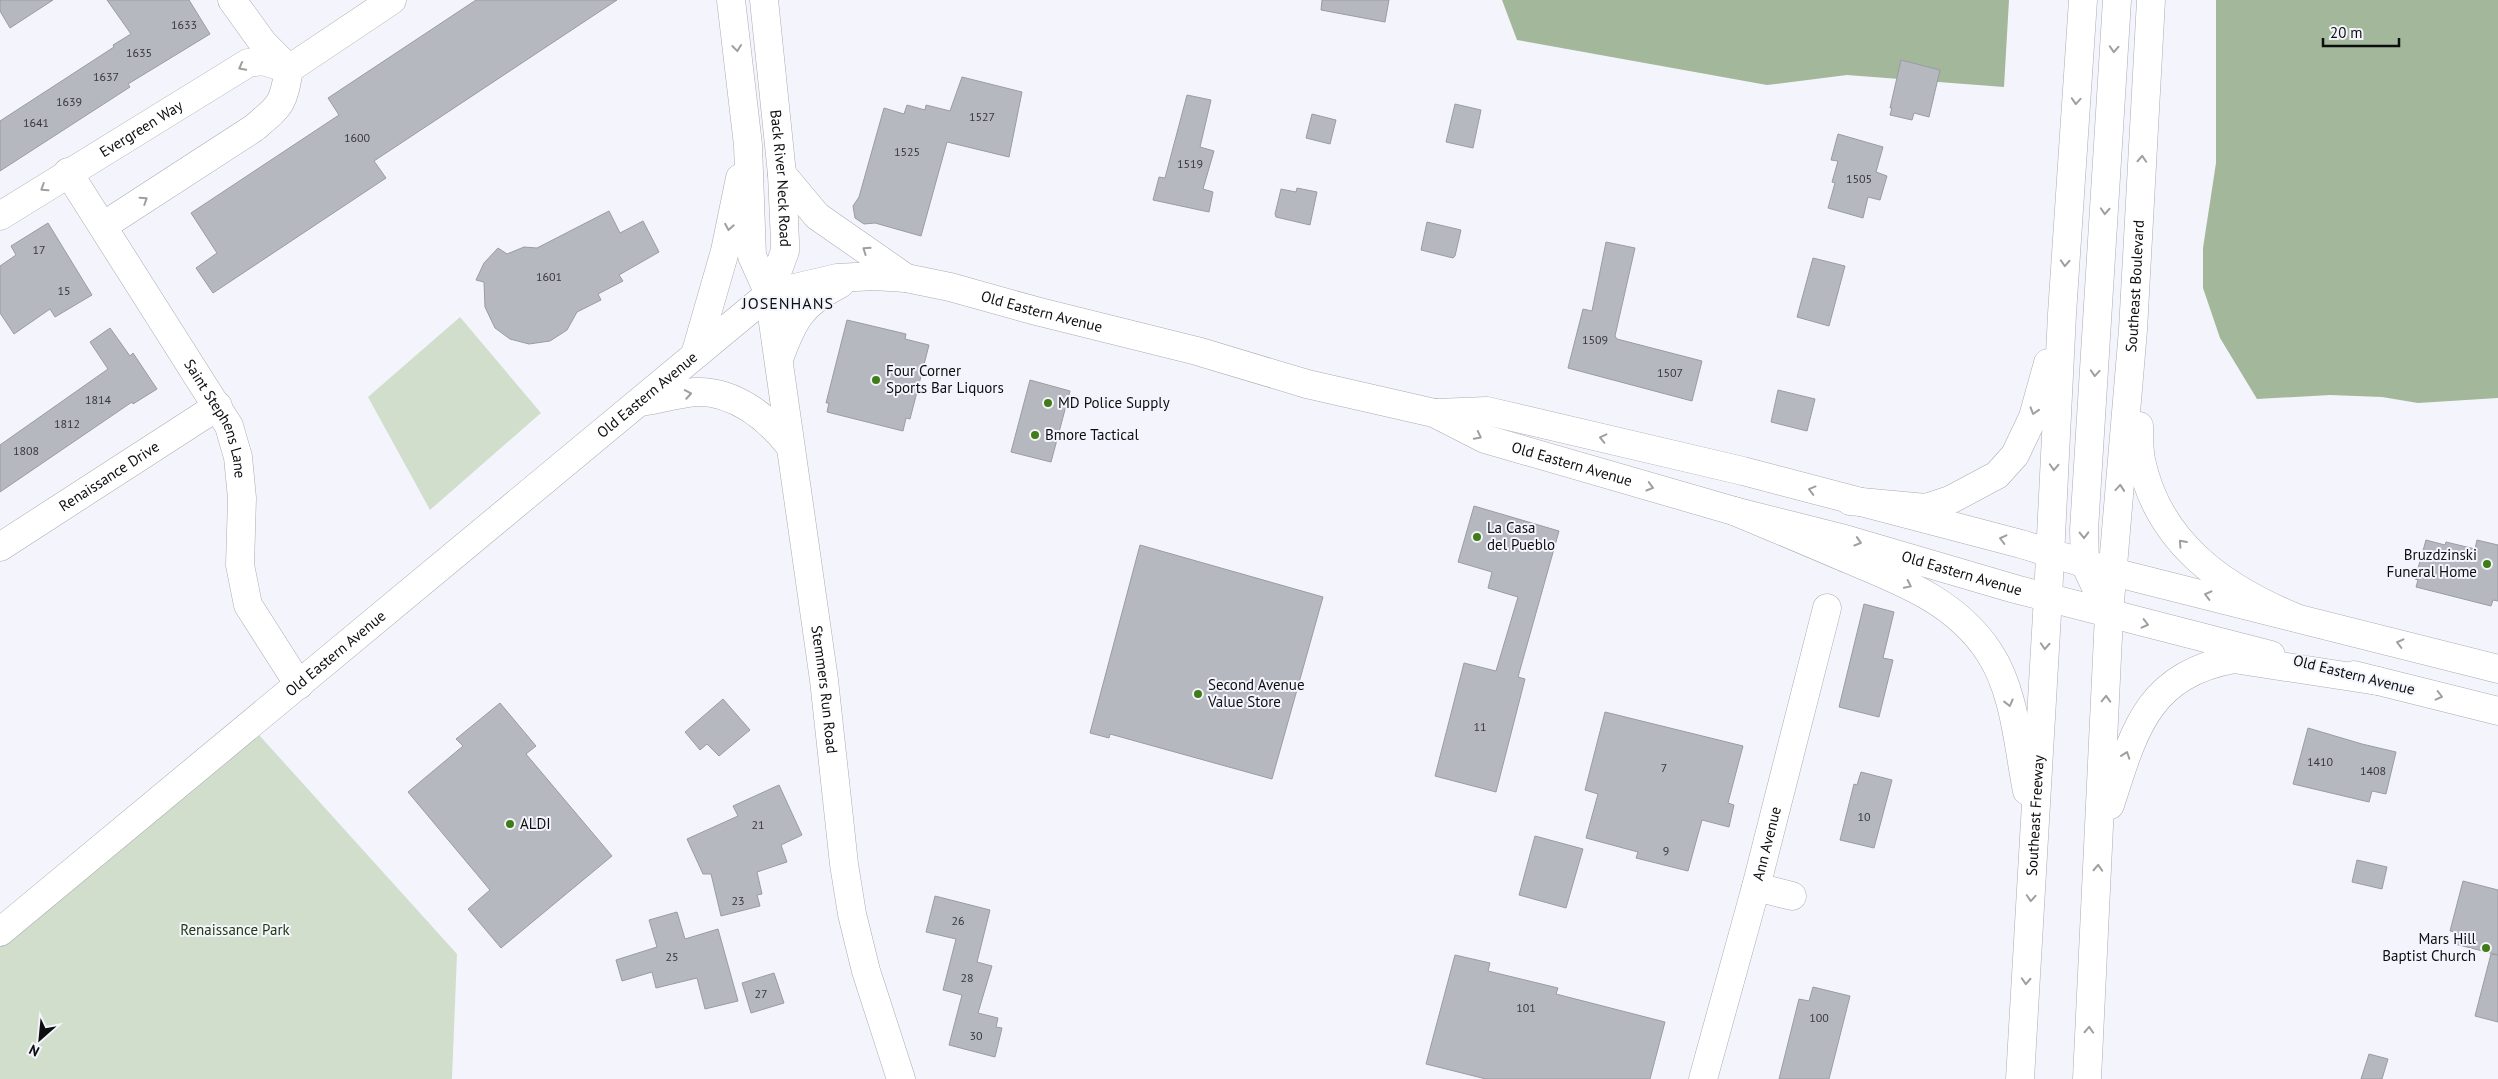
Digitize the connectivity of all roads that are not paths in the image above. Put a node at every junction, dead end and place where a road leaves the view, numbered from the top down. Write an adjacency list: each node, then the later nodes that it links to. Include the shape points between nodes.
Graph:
1 (232, 0): 8 (main road, via 263,43)
2 (392, 0): 8 (main road)
3 (731, 0): 9 (main road, Back River Neck Road, one-way to 9)
4 (764, 0): 11 (main road, Back River Neck Road)
5 (2083, 0): 17 (main road, one-way to 17)
6 (2117, 0): 29 (main road, one-way to 29, via 2084,530)
7 (2151, 0): 18 (main road, Southeast Boulevard, one-way to 7)
8 (288, 69): 10 (main road, Evergreen Way, one-way to 10, via 263,61 248,63); 13 (main road, one-way to 8, via 254,128 275,110 284,97)
9 (748, 145): 16 (main road, Back River Neck Road, via 752,256); 19 (main road, one-way to 19, via 725,252)
10 (68, 172): 12 (main road, Evergreen Way, one-way to 12); 13 (main road, Saint Stephens Lane)
11 (782, 174): 15 (main road, one-way to 11, via 817,216); 16 (main road, Back River Neck Road, via 785,251)
12 (0, 216)
13 (103, 226): 22 (main road, Saint Stephens Lane)
14 (854, 277): 15 (main road, Old Eastern Avenue); 16 (main road, Old Eastern Avenue); 20 (main road, via 805,306 792,325)
15 (906, 278): 23 (main road, Old Eastern Avenue, via 1197,351 1307,384)
16 (769, 294): 19 (main road, Old Eastern Avenue); 20 (main road, Stemmers Run Road)
17 (2062, 314): 25 (main road, one-way to 25, via 2033,417 2015,454 1997,475 1950,500 1926,508); 28 (main road, one-way to 28)
18 (2133, 330): 30 (main road, Southeast Boulevard, one-way to 18); 34 (main road, one-way to 18, via 2257,602 2203,566 2177,539 2161,513 2140,460)
19 (695, 356): 21 (main road, Old Eastern Avenue)
20 (778, 361): 24 (main road, Stemmers Run Road)
21 (640, 402): 24 (main road, one-way to 24, via 697,392 724,396 750,408 776,428); 37 (main road, Old Eastern Avenue)
22 (218, 406): 27 (main road, Renaissance Drive); 37 (main road, Saint Stephens Lane, via 229,426 238,457 242,498 240,565 248,605)
23 (1434, 413): 25 (main road, Old Eastern Avenue, one-way to 23, via 1742,471 1486,411); 26 (main road, Old Eastern Avenue, one-way to 26, via 1485,439)
24 (790, 446): 44 (main road, Stemmers Run Road, via 824,680 852,914 866,971)
25 (1850, 501): 28 (main road, Old Eastern Avenue, one-way to 25)
26 (1734, 511): 31 (main road, Old Eastern Avenue, one-way to 31, via 1841,538); 39 (main road, one-way to 39, via 1906,583 1964,620 1990,653 2004,682)
27 (0, 547)
28 (2050, 553): 29 (main road, Old Eastern Avenue); 31 (main road, Southeast Freeway)
29 (2085, 564): 30 (main road, Old Eastern Avenue); 33 (main road)
30 (2113, 572): 33 (main road); 34 (main road, Old Eastern Avenue, one-way to 30)
31 (2048, 598): 33 (main road, Old Eastern Avenue); 39 (main road, Southeast Freeway, one-way to 39)
32 (1828, 608): 41 (main road, Ann Avenue)
33 (2109, 615): 36 (main road, Old Eastern Avenue, one-way to 36); 40 (main road, one-way to 33)
34 (2294, 617): 35 (main road, Old Eastern Avenue, one-way to 34)
35 (2498, 669)
36 (2378, 681): 38 (main road, Old Eastern Avenue, one-way to 38); 40 (main road, one-way to 36, via 2140,722 2165,691 2194,671 2234,659)
37 (299, 685): 43 (main road, Old Eastern Avenue)
38 (2498, 711)
39 (2035, 832): 46 (main road, Southeast Freeway, one-way to 46)
40 (2100, 835): 47 (main road, one-way to 40)
41 (1756, 887): 42 (main road); 45 (main road, Ann Avenue)
42 (1792, 896)
43 (0, 932)
44 (901, 1079)
45 (1703, 1079)
46 (2020, 1079)
47 (2087, 1079)

